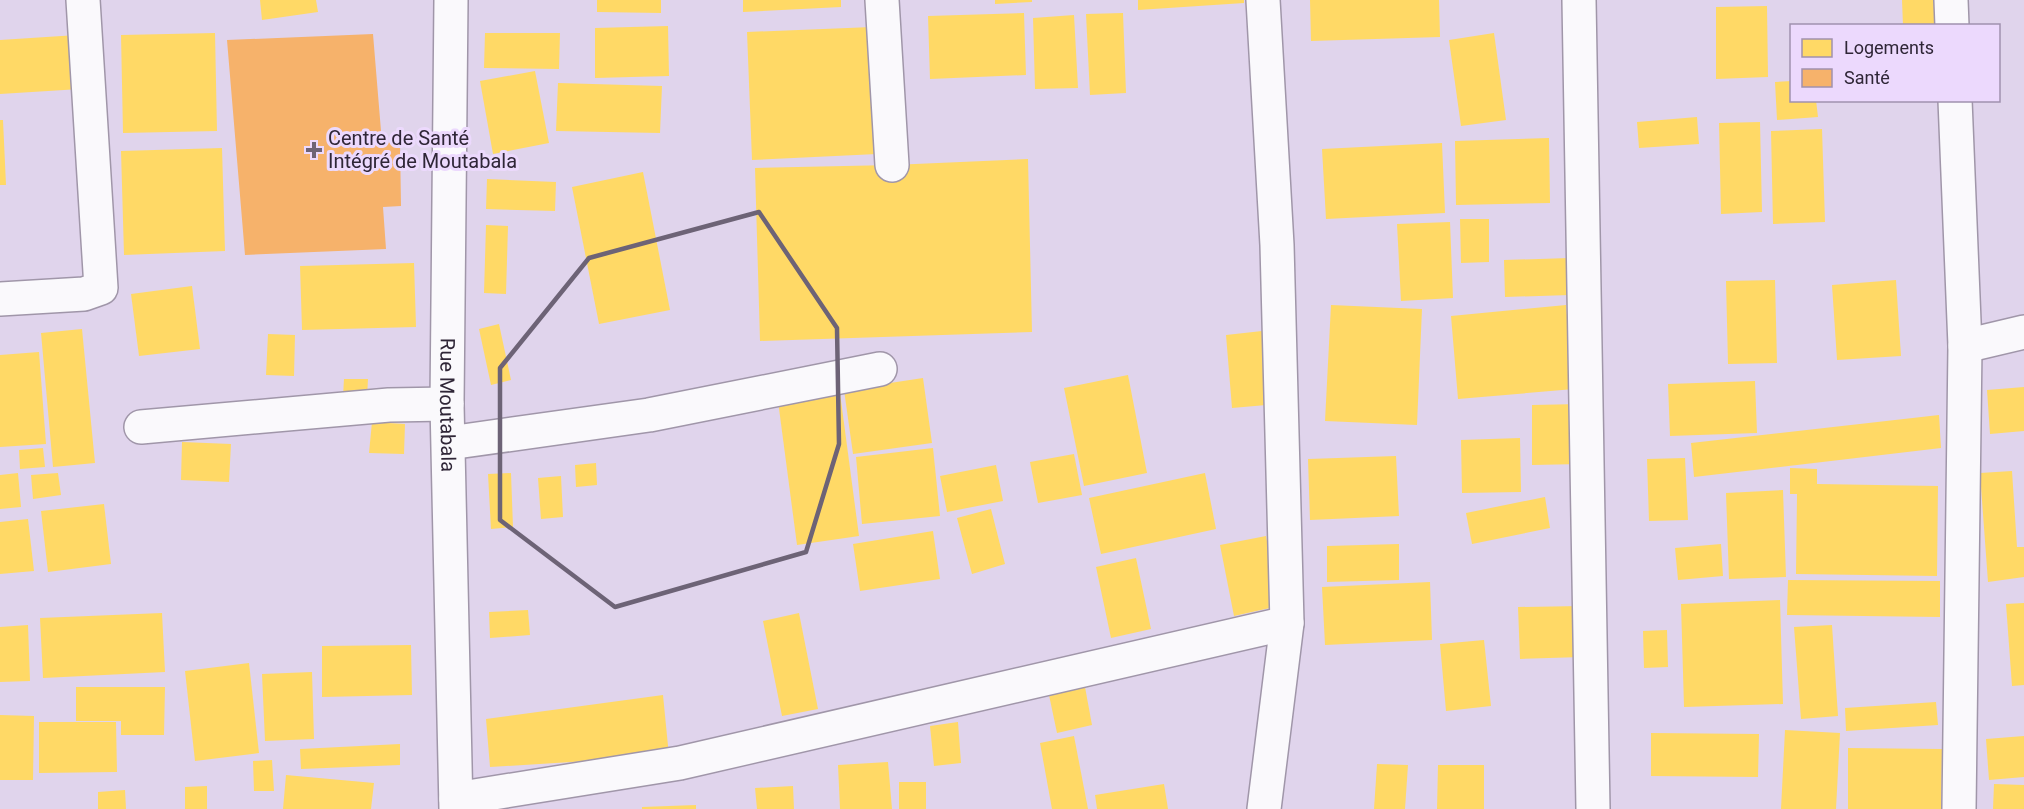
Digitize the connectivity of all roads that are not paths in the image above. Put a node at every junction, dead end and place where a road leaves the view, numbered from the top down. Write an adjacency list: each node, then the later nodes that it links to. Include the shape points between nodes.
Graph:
1 (83, 0): 10 (street, via 101,288 84,294)
2 (451, 0): 14 (street, Rue Moutabala)
3 (882, 0): 9 (street)
4 (1263, 0): 17 (street, via 1276,245)
5 (1579, 0): 20 (street)
6 (1951, 0): 7 (street)
7 (1952, 24)
8 (1955, 102): 12 (street)
9 (892, 165)
10 (0, 299)
11 (2024, 332): 12 (street)
12 (1965, 346): 21 (street)
13 (880, 369): 16 (street, via 649,415)
14 (447, 404): 15 (street, via 390,405); 16 (street, Rue Moutabala)
15 (141, 427)
16 (449, 443): 18 (street, Rue Moutabala)
17 (1287, 623): 18 (street, via 680,763); 19 (street)
18 (456, 804)
19 (1264, 809)
20 (1593, 809)
21 (1959, 809)

